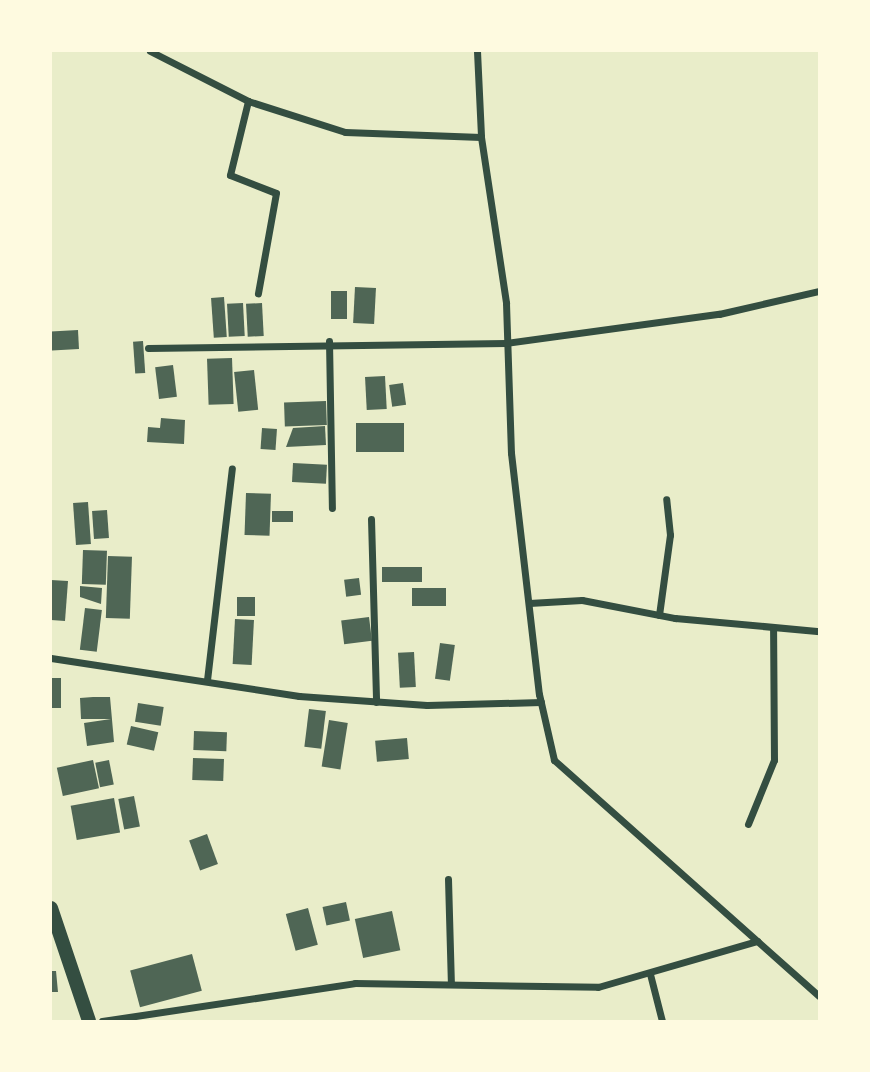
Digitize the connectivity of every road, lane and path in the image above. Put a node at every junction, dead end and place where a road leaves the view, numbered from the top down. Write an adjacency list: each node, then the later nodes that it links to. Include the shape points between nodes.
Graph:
1 (150, 51): 3 (street)
2 (477, 51): 4 (street)
3 (248, 100): 4 (street, via 384,138); 6 (street, via 230,175 276,194)
4 (481, 137): 8 (street)
5 (819, 291): 8 (street, via 719,314)
6 (258, 293)
7 (329, 341): 8 (street); 9 (street); 12 (street)
8 (506, 343): 14 (street, via 511,453)
9 (148, 348)
10 (232, 468): 19 (street)
11 (666, 499): 15 (street, via 670,535)
12 (332, 508)
13 (371, 519): 20 (street)
14 (528, 603): 15 (street, via 582,600); 21 (street)
15 (659, 615): 16 (street)
16 (773, 629): 17 (street); 22 (street, via 774,760)
17 (819, 631)
18 (51, 658): 19 (street)
19 (206, 680): 20 (street)
20 (376, 702): 21 (street)
21 (541, 702): 26 (street, via 558,767)
22 (748, 824)
23 (448, 879): 28 (street)
24 (51, 908): 25 (main road)
25 (54, 927): 30 (main road)
26 (757, 941): 27 (street); 29 (street)
27 (650, 974): 28 (street, via 562,990); 32 (street)
28 (451, 984): 31 (street, via 355,983)
29 (819, 996)
30 (89, 1021)
31 (102, 1021)
32 (662, 1021)

